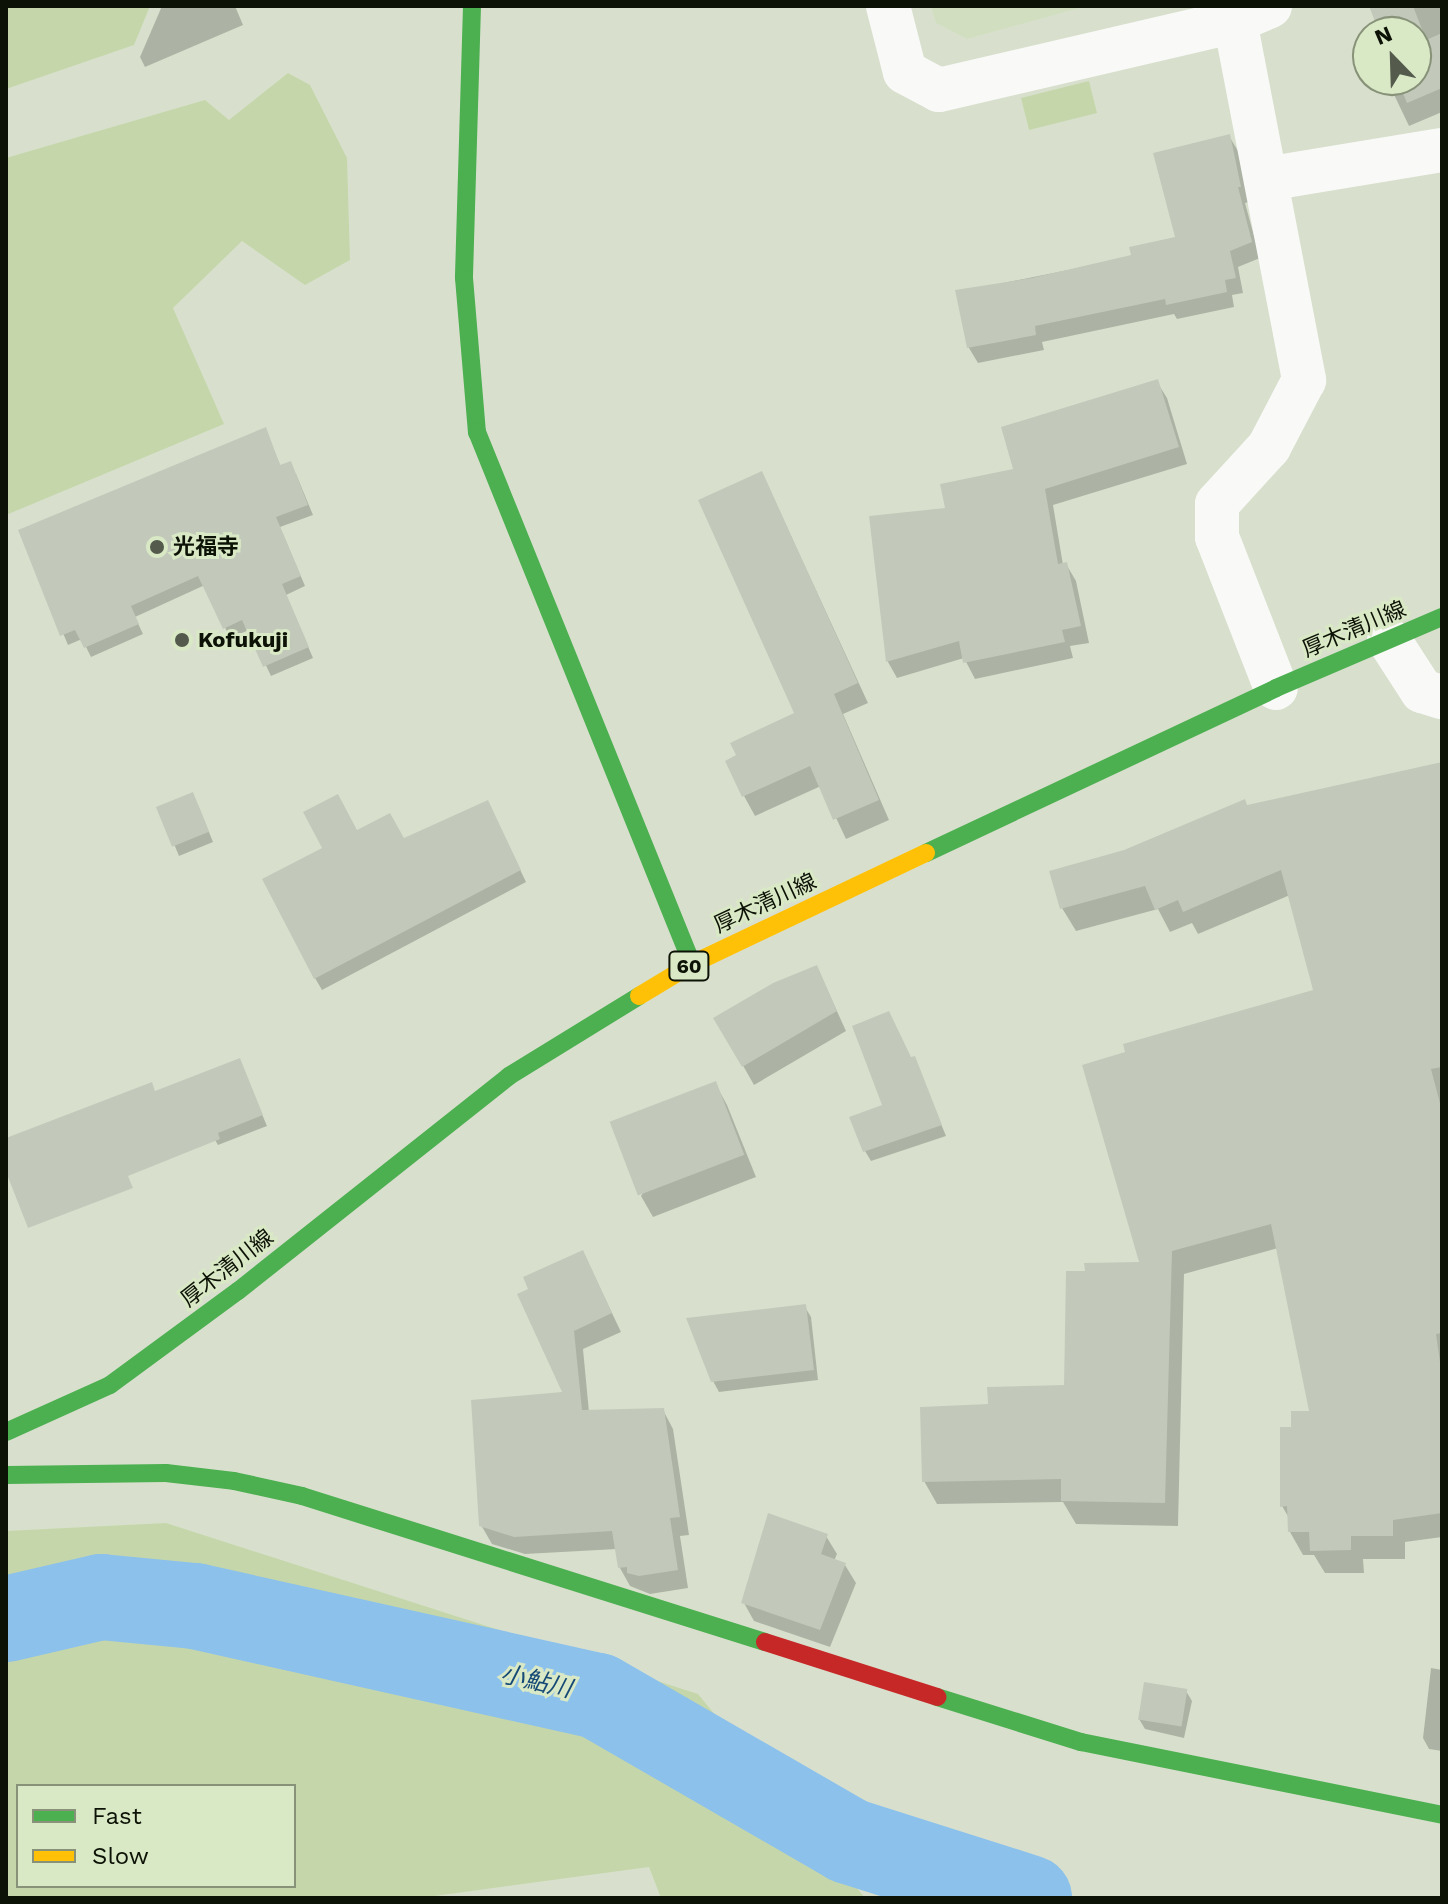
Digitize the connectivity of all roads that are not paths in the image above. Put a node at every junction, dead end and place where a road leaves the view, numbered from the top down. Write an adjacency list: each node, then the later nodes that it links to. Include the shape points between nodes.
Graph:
1 (472, 6): 10 (street, via 464,278 477,432)
2 (888, 6): 3 (street, via 905,72 939,90)
3 (1253, 14): 5 (street)
4 (1442, 150): 5 (street)
5 (1266, 179): 8 (street, via 1304,380 1269,447 1217,504 1217,537)
6 (1442, 617): 7 (street, 厚木清川線 / 60)
7 (1389, 640): 8 (street, 厚木清川線 / 60); 9 (street, via 1422,691)
8 (1276, 688): 10 (street, 厚木清川線 / 60)
9 (1442, 697)
10 (692, 964): 11 (street, 厚木清川線 / 60, via 509,1076 238,1291 110,1385)
11 (6, 1432)
12 (6, 1475): 13 (street, via 166,1473 302,1496 1081,1742)
13 (1442, 1815)

